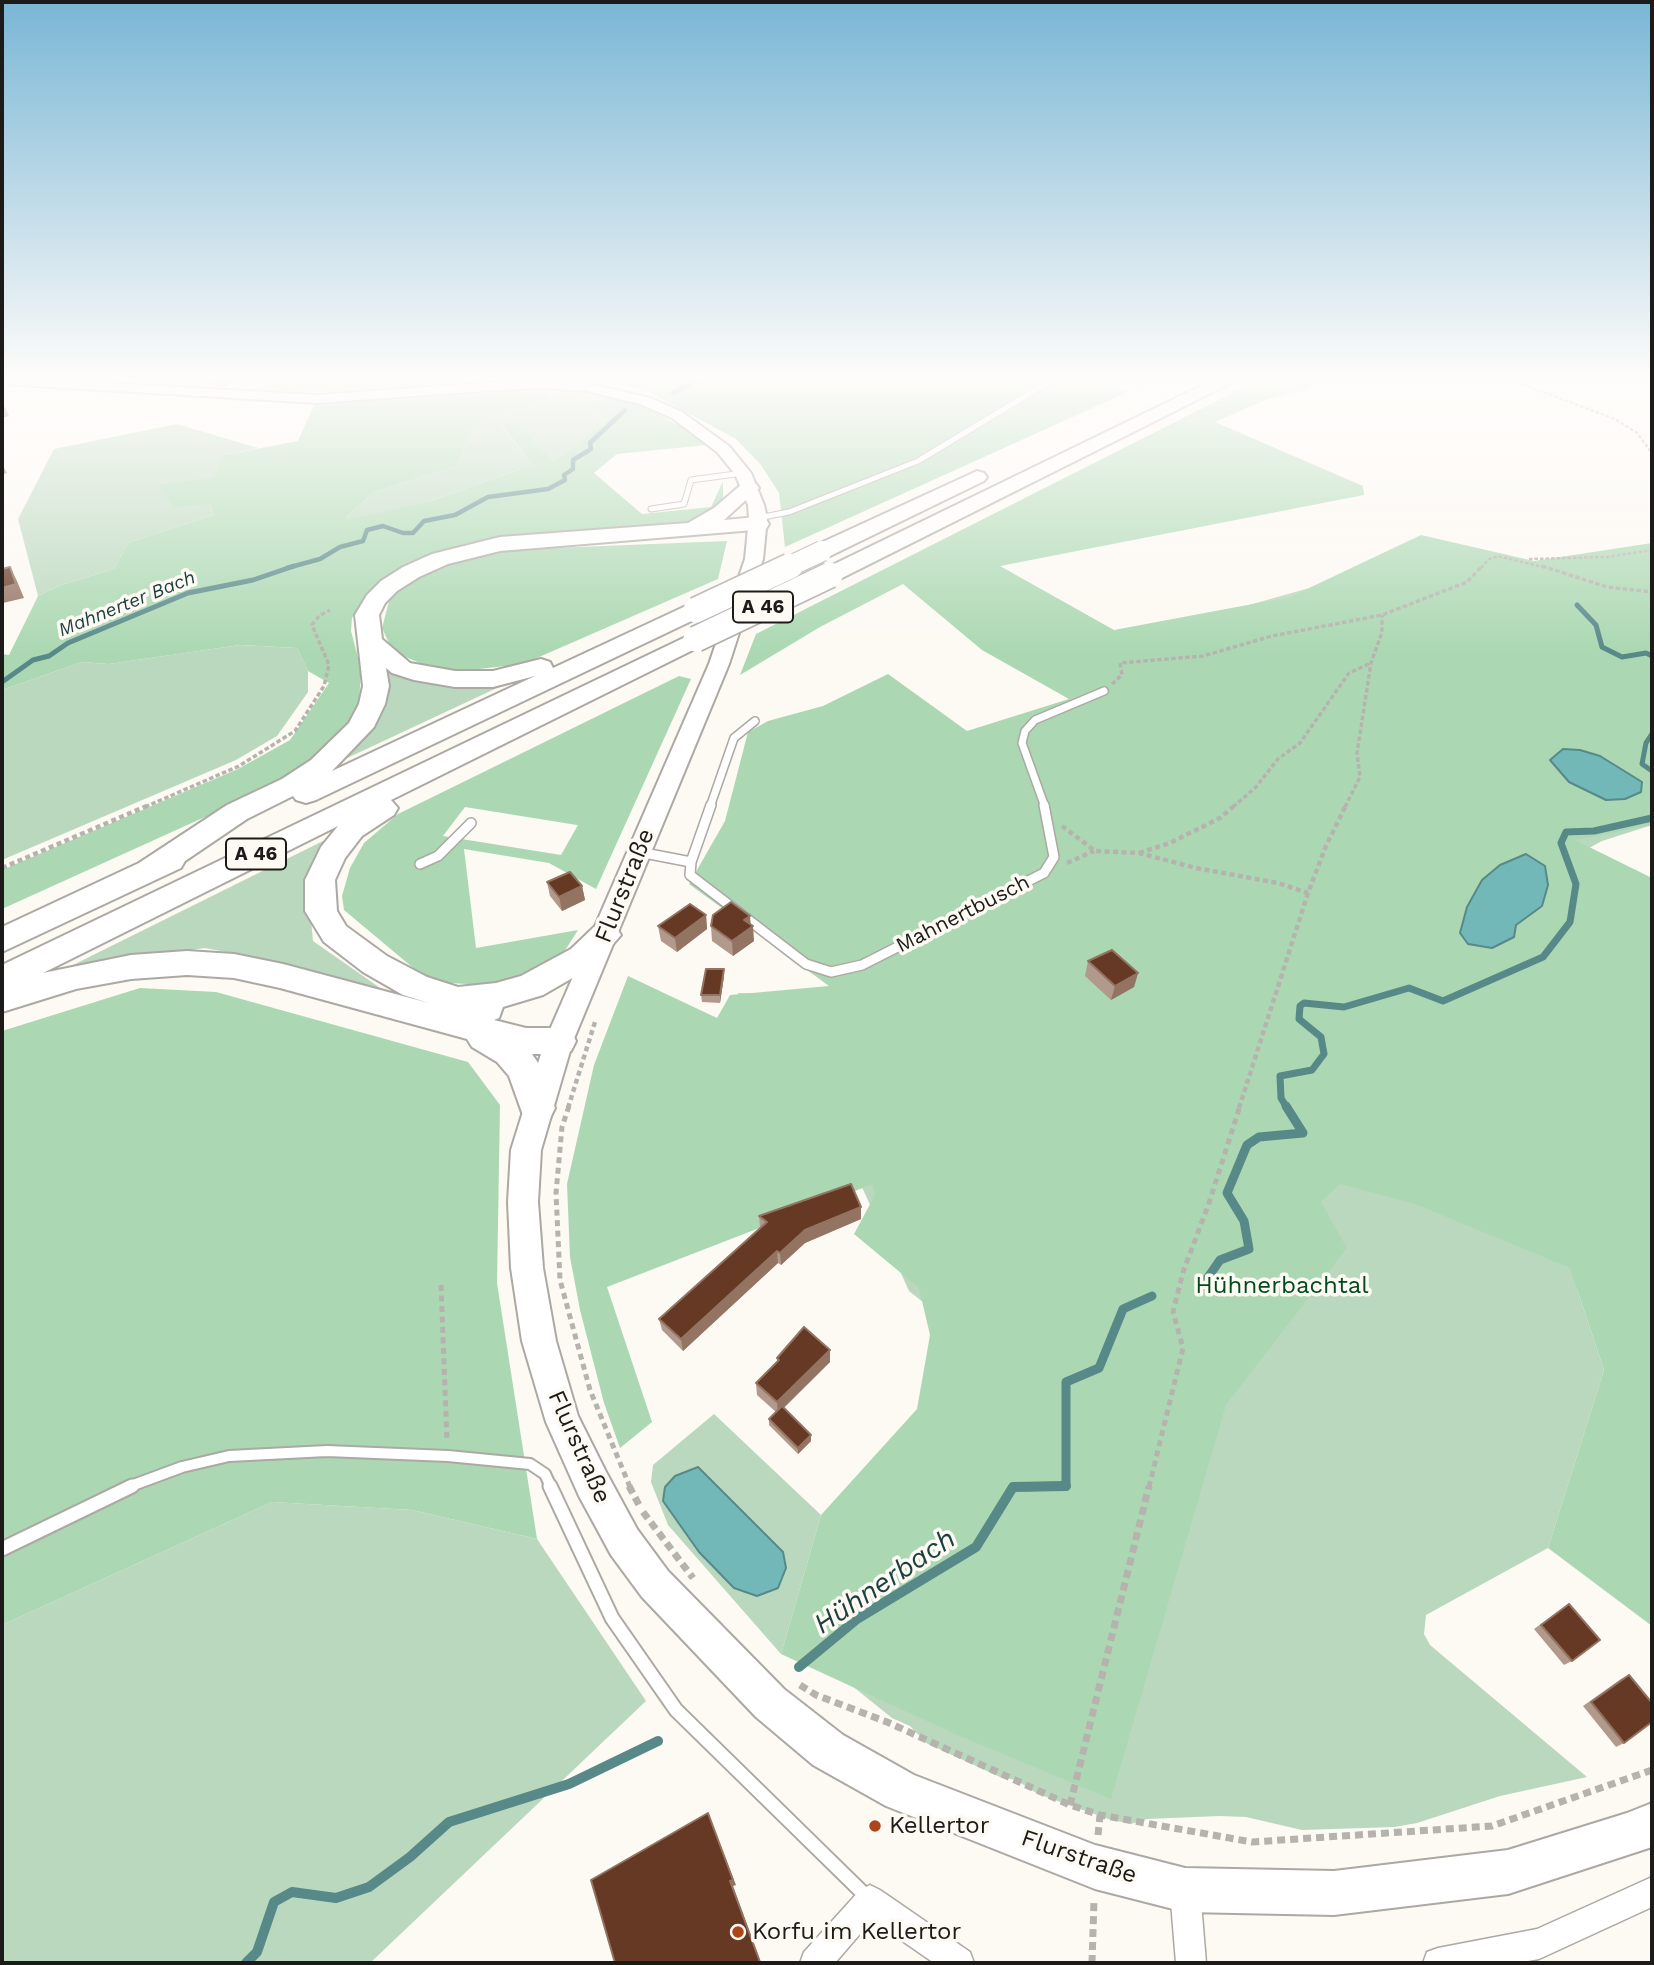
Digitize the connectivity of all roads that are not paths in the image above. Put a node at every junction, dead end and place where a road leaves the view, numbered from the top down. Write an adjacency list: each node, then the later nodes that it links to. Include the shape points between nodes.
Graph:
1 (737, 469): 5 (main road, Flurstraße)
2 (899, 469): 7 (lane)
3 (997, 469): 9 (highway, A 46, bridge)
4 (1047, 469): 13 (highway, A 46, bridge)
5 (746, 481): 6 (lane, via 691,480 684,504); 7 (main road, Flurstraße); 8 (highway, via 722,513)
6 (650, 509)
7 (758, 521): 8 (highway); 15 (main road, Flurstraße, via 754,559 719,664)
8 (686, 529): 10 (highway, via 500,544 440,559 411,572 375,600 367,615)
9 (636, 636): 10 (highway, via 493,679 423,675 401,668); 18 (highway, A 46)
10 (369, 640): 18 (highway, via 374,695 361,727 344,746 292,785 237,812)
11 (1104, 691): 16 (lane, Mahnertbusch, via 1035,720 1025,731 1023,743 1048,815 1054,857 1044,873 862,965 831,972 806,964 691,875)
12 (755, 721): 16 (lane, via 734,738)
13 (510, 729): 21 (highway, A 46); 23 (highway, via 477,762 352,829 332,854 320,880 321,911 335,934)
14 (471, 823): 17 (lane, via 438,856)
15 (638, 852): 16 (lane); 19 (main road, Flurstraße)
16 (691, 862)
17 (420, 864)
18 (150, 870): 20 (highway, A 46)
19 (605, 935): 23 (highway, via 558,973); 24 (main road, Flurstraße)
20 (2, 940)
21 (2, 979)
22 (2, 999): 23 (highway, via 76,977 187,963 234,966 318,988)
23 (454, 1012): 24 (highway, via 526,1041); 25 (highway, via 526,1070)
24 (561, 1035): 25 (main road, Flurstraße)
25 (537, 1108): 28 (main road, Flurstraße, via 526,1150 523,1202 527,1268 540,1341 563,1422 624,1542 647,1574 740,1674 828,1750 901,1791)
26 (2, 1549): 31 (lane, via 133,1485 229,1456 327,1451 530,1464 545,1474 612,1618 676,1710)
27 (1652, 1824): 29 (main road, Flurstraße, via 1508,1872 1334,1893)
28 (1095, 1867): 29 (main road, Flurstraße)
29 (1185, 1890): 34 (street)
30 (1652, 1892): 35 (street, via 1539,1944)
31 (870, 1900): 32 (street); 33 (street)
32 (815, 1963)
33 (959, 1963)
34 (1191, 1963)
35 (1438, 1963)

